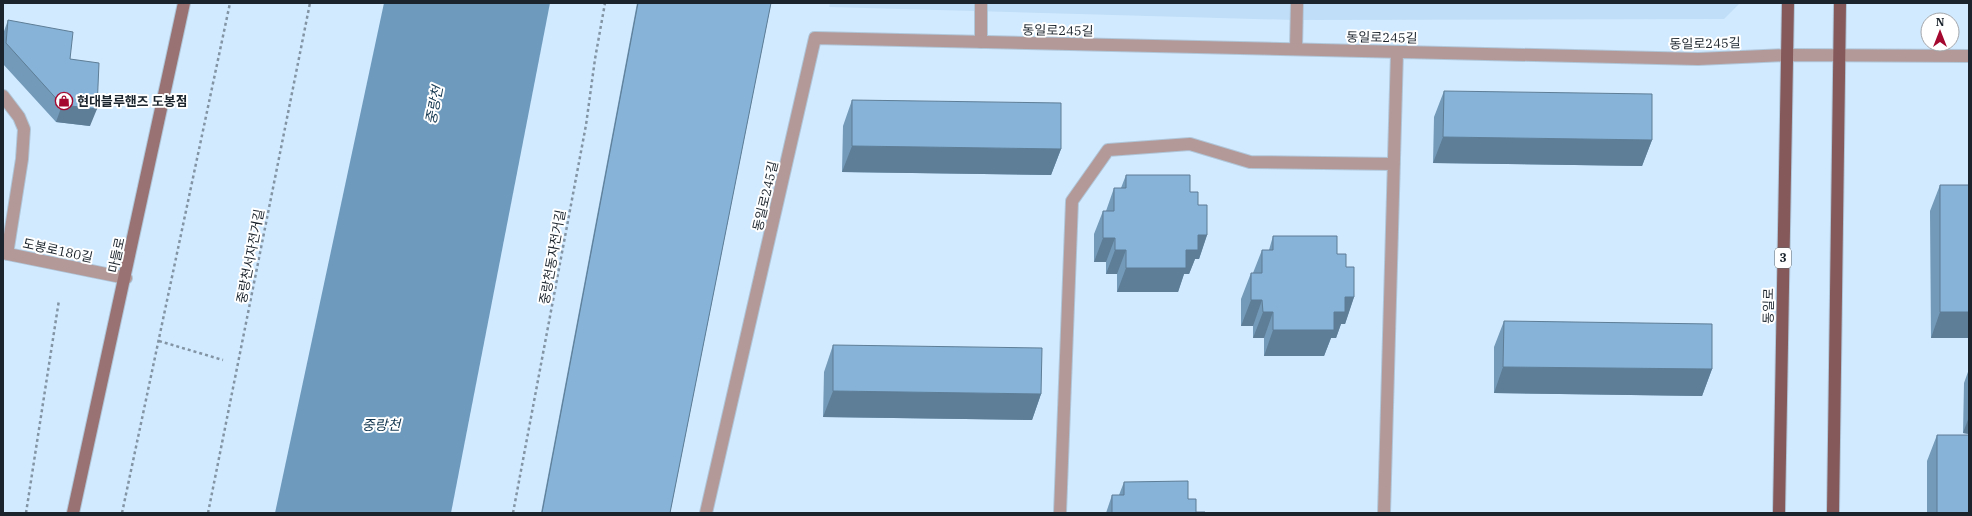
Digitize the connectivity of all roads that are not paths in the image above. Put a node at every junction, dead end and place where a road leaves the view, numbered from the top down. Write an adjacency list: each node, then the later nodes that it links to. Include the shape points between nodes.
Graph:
1 (184, 3): 15 (street, 마들로)
2 (981, 3): 6 (street)
3 (1297, 3): 7 (street)
4 (1788, 3): 9 (main road, 동일로 / 3)
5 (1840, 3): 10 (main road)
6 (981, 42): 7 (street, 동일로245길); 17 (street, 동일로245길, via 816,38)
7 (1296, 49): 8 (street, 동일로245길)
8 (1398, 52): 9 (street, 동일로245길, via 1698,58); 13 (street)
9 (1787, 55): 10 (street, 동일로245길); 20 (main road, 동일로 / 3)
10 (1838, 55): 11 (street, 동일로245길); 21 (main road)
11 (1969, 56)
12 (3, 96): 14 (street, 도봉로180길, via 19,117 24,129 22,159)
13 (1394, 164): 18 (street, via 1250,162 1190,144 1108,150 1072,201); 19 (street)
14 (5, 253): 15 (street, 도봉로180길)
15 (126, 278): 16 (street, 마들로)
16 (73, 513)
17 (706, 513)
18 (1060, 513)
19 (1384, 513)
20 (1779, 513)
21 (1832, 513)

